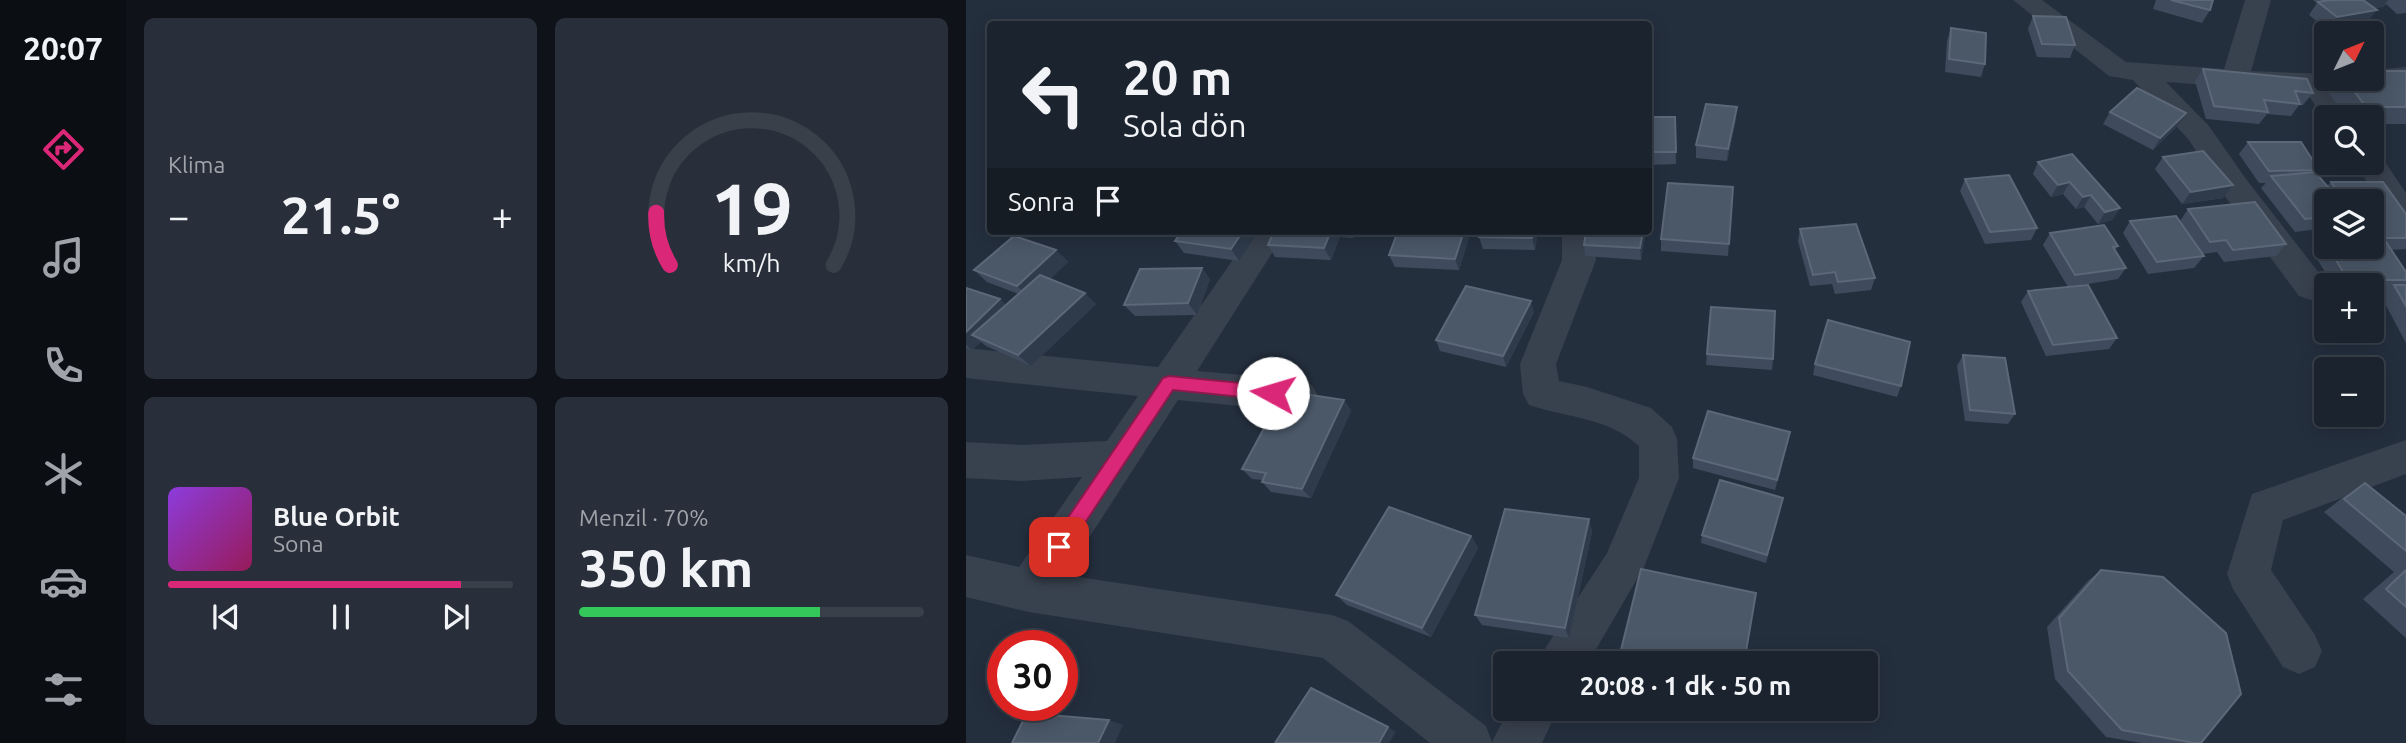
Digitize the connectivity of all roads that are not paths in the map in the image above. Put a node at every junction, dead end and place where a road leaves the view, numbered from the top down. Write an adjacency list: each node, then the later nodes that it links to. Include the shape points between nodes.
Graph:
1 (2026, 0): 3 (street, via 2119,70)
2 (2258, 0): 6 (street)
3 (2141, 72): 6 (street); 12 (street, via 2199,133)
4 (2406, 76): 5 (street)
5 (2384, 78)
6 (2235, 80): 7 (street)
7 (2314, 84)
8 (2379, 175): 9 (street)
9 (2406, 218)
10 (1267, 235): 14 (street)
11 (1578, 235): 21 (street, via 1579,260 1538,364 1542,394 1637,420 1658,439 1659,478 1623,567)
12 (2311, 287)
13 (966, 363): 14 (street)
14 (1169, 382): 15 (street); 17 (street)
15 (1299, 396)
16 (2406, 457): 22 (street, via 2266,507 2248,574)
17 (1119, 458): 18 (street, via 1020,463); 20 (street)
18 (966, 460)
19 (966, 576): 20 (street)
20 (1029, 591): 24 (street, via 1332,637)
21 (1570, 651)
22 (2299, 651)
23 (1528, 721): 25 (street)
24 (1469, 743)
25 (1516, 743)

